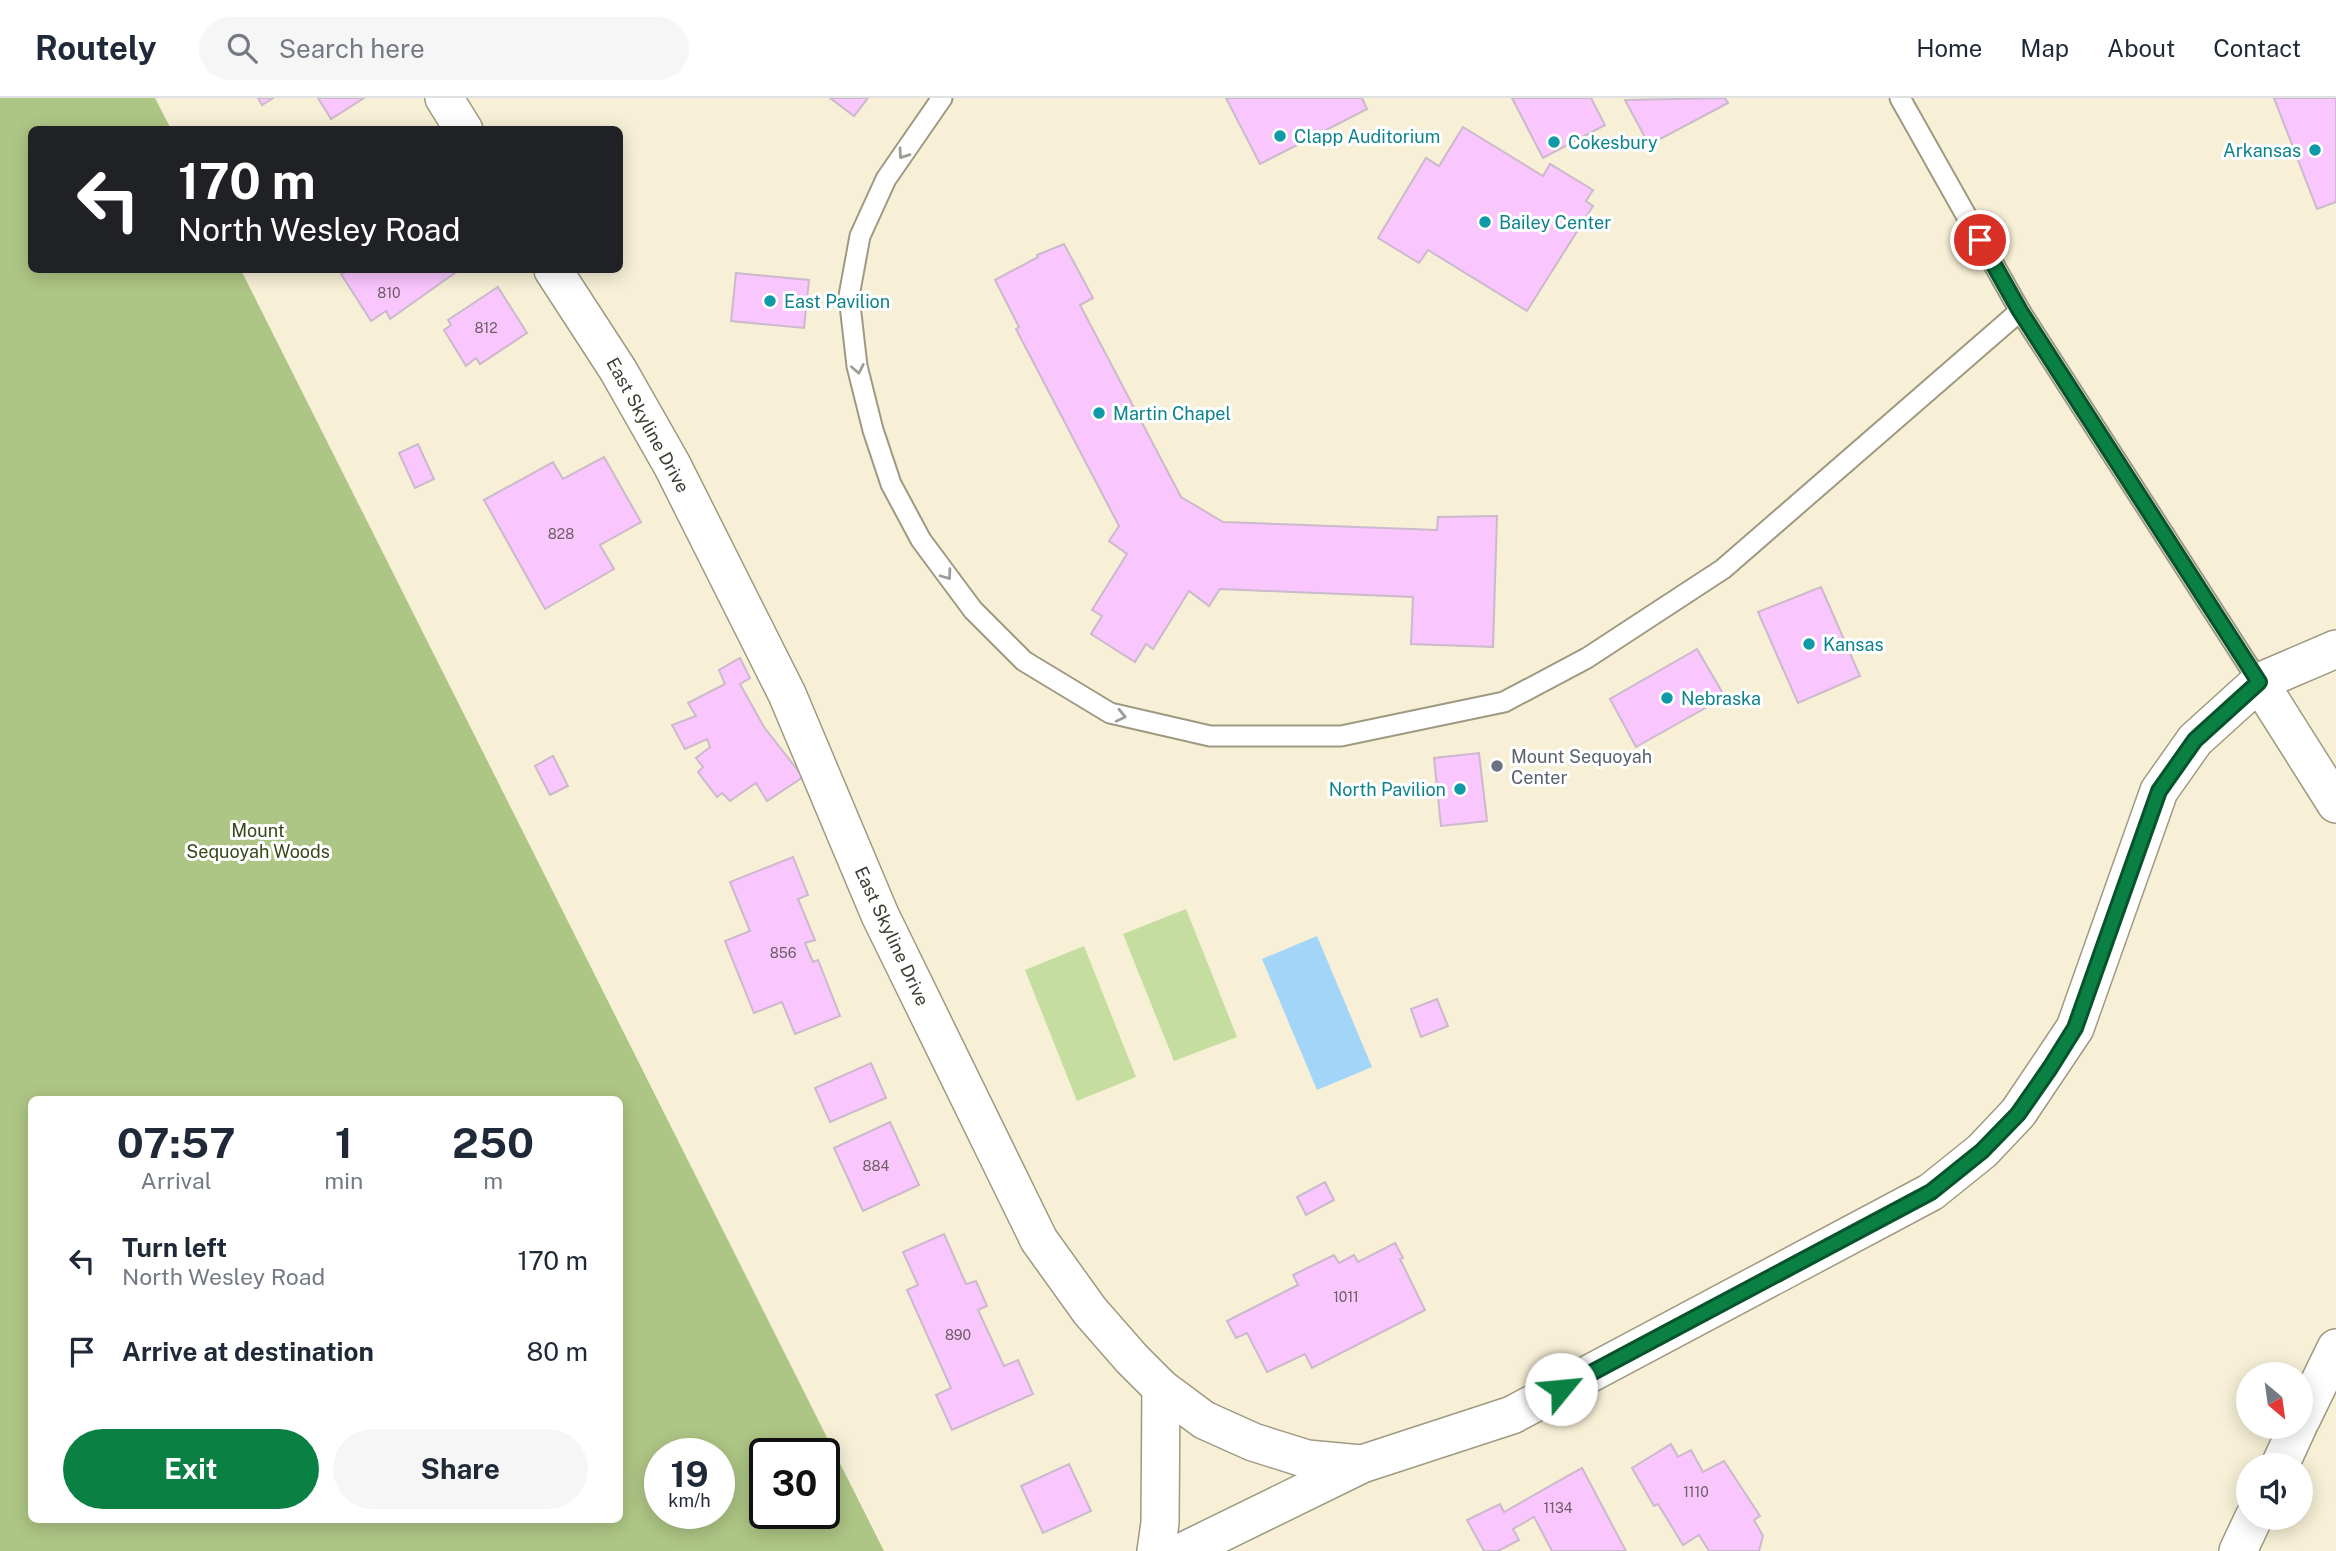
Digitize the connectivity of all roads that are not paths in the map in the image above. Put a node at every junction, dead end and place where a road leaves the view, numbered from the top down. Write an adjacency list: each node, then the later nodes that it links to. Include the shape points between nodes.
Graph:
1 (443, 98): 4 (street)
2 (942, 98): 6 (lane, one-way to 6, via 886,179 860,236 849,296 857,366 891,484 921,540 972,610 1024,662 1110,713 1210,736 1341,736 1504,702 1587,657 1723,569)
3 (1900, 98): 6 (lane)
4 (461, 126)
5 (555, 273): 11 (street, East Skyline Drive, via 618,370 678,477 787,694 880,915 1039,1240 1090,1311)
6 (2020, 311): 8 (lane)
7 (2336, 649): 8 (street)
8 (2259, 682): 9 (street); 13 (street, via 2195,740 2159,791 2075,1028 2018,1114 1982,1151 1931,1192 1512,1415)
9 (2336, 804)
10 (2336, 1348): 12 (street)
11 (1161, 1388): 13 (street, East Skyline Drive, via 1204,1420 1253,1442 1307,1459); 15 (street)
12 (2314, 1393)
13 (1362, 1464): 16 (street)
14 (2248, 1530): 17 (street)
15 (1156, 1551)
16 (1184, 1551)
17 (2238, 1551)

